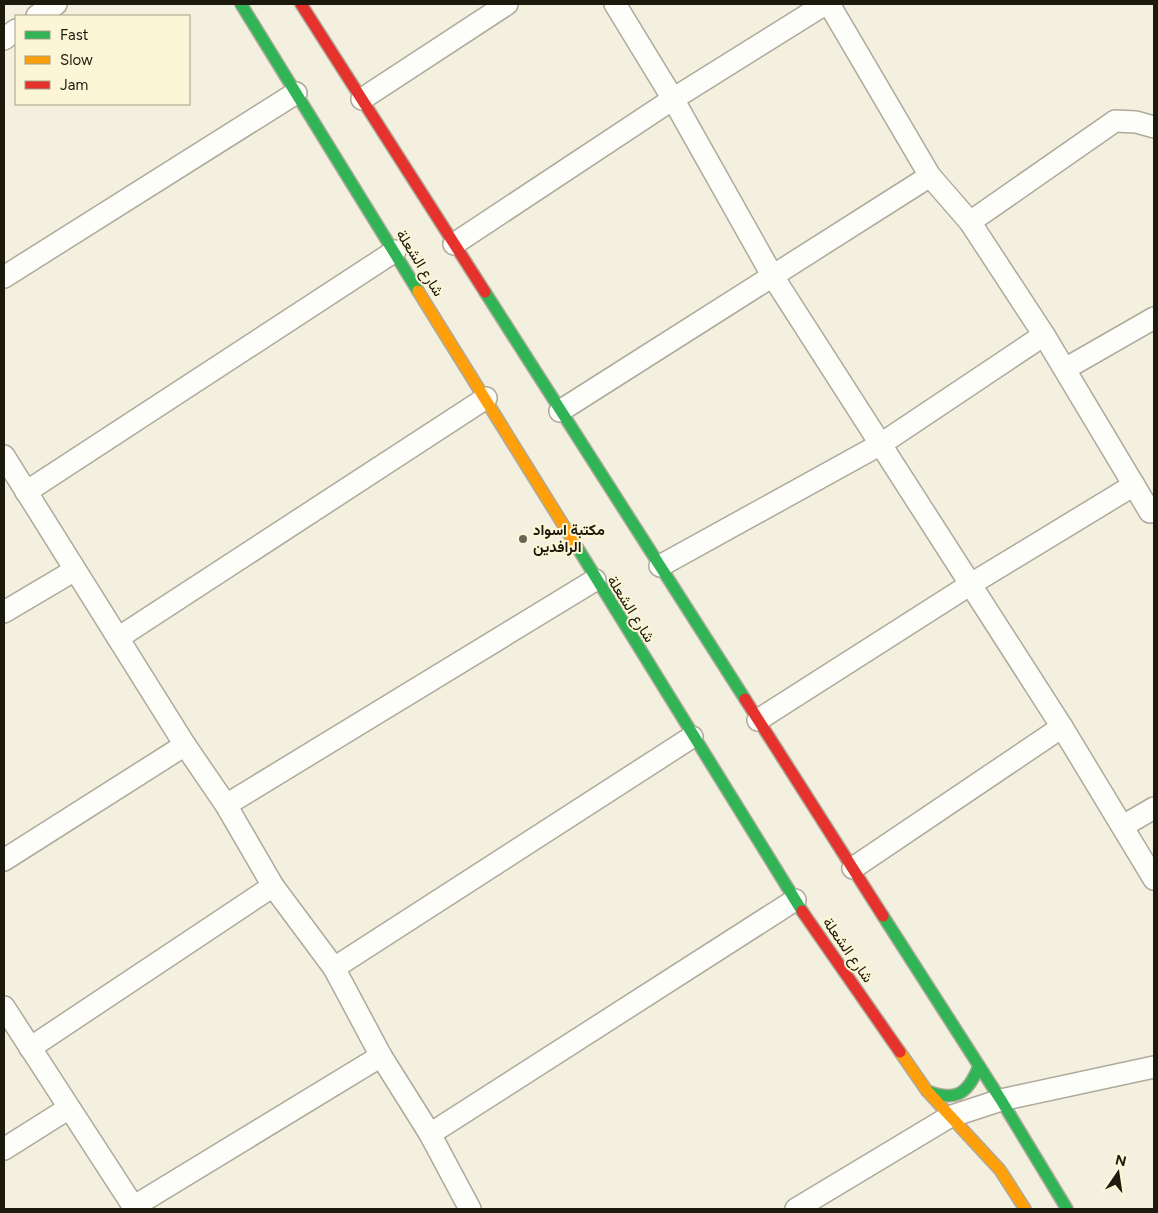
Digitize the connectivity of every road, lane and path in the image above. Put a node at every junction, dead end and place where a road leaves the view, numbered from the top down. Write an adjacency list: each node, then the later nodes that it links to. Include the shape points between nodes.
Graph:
1 (56, 4): 8 (street)
2 (241, 4): 11 (main road, شارع الشعلة)
3 (301, 4): 12 (main road)
4 (507, 4): 12 (street)
5 (615, 4): 13 (street)
6 (825, 4): 13 (street)
7 (829, 4): 15 (street)
8 (39, 15)
9 (15, 31): 10 (street)
10 (4, 39)
11 (296, 93): 18 (main road, شارع الشعلة); 20 (street)
12 (362, 99): 17 (main road)
13 (673, 99): 17 (street); 19 (street)
14 (1154, 127): 16 (street, via 1115,121)
15 (930, 176): 16 (street); 19 (street)
16 (970, 222): 22 (street)
17 (454, 244): 25 (main road)
18 (395, 252): 24 (main road, شارع الشعلة); 29 (street)
19 (772, 275): 25 (street); 26 (street)
20 (4, 276)
21 (1154, 318): 23 (street)
22 (1044, 335): 23 (street); 26 (street)
23 (1065, 369): 28 (street)
24 (486, 398): 33 (main road, شارع الشعلة); 36 (street)
25 (560, 410): 31 (main road)
26 (880, 444): 31 (street); 34 (street)
27 (4, 456): 29 (street)
28 (1134, 485): 30 (street, via 1150,512); 34 (street)
29 (26, 492): 32 (street)
30 (1154, 510)
31 (660, 566): 37 (main road)
32 (75, 570): 35 (street); 36 (street)
33 (595, 580): 39 (main road, شارع الشعلة); 41 (street)
34 (971, 584): 37 (street); 38 (street)
35 (4, 612)
36 (118, 638): 40 (street)
37 (758, 720): 45 (main road)
38 (1062, 726): 43 (street); 45 (street)
39 (692, 737): 48 (main road, شارع الشعلة); 49 (street)
40 (185, 745): 41 (street); 44 (street)
41 (226, 806): 47 (street)
42 (1154, 808): 43 (street)
43 (1123, 826): 46 (street)
44 (4, 860)
45 (853, 868): 53 (main road)
46 (1154, 879)
47 (273, 886): 49 (street); 51 (street)
48 (795, 900): 55 (main road, شارع الشعلة); 59 (street)
49 (334, 968): 52 (street)
50 (4, 1007): 51 (street)
51 (30, 1048): 57 (street)
52 (381, 1056): 59 (street); 61 (street)
53 (980, 1066): 55 (main road, via 967,1090 956,1096 946,1098); 56 (main road)
54 (1154, 1067): 56 (street)
55 (927, 1091): 58 (main road, شارع الشعلة)
56 (1001, 1100): 58 (street); 65 (main road)
57 (69, 1108): 60 (street); 61 (street)
58 (949, 1117): 63 (street); 64 (main road, شارع الشعلة, via 1000,1170)
59 (430, 1134): 62 (street)
60 (4, 1149)
61 (134, 1208)
62 (470, 1209)
63 (796, 1209)
64 (1025, 1209)
65 (1067, 1209)

